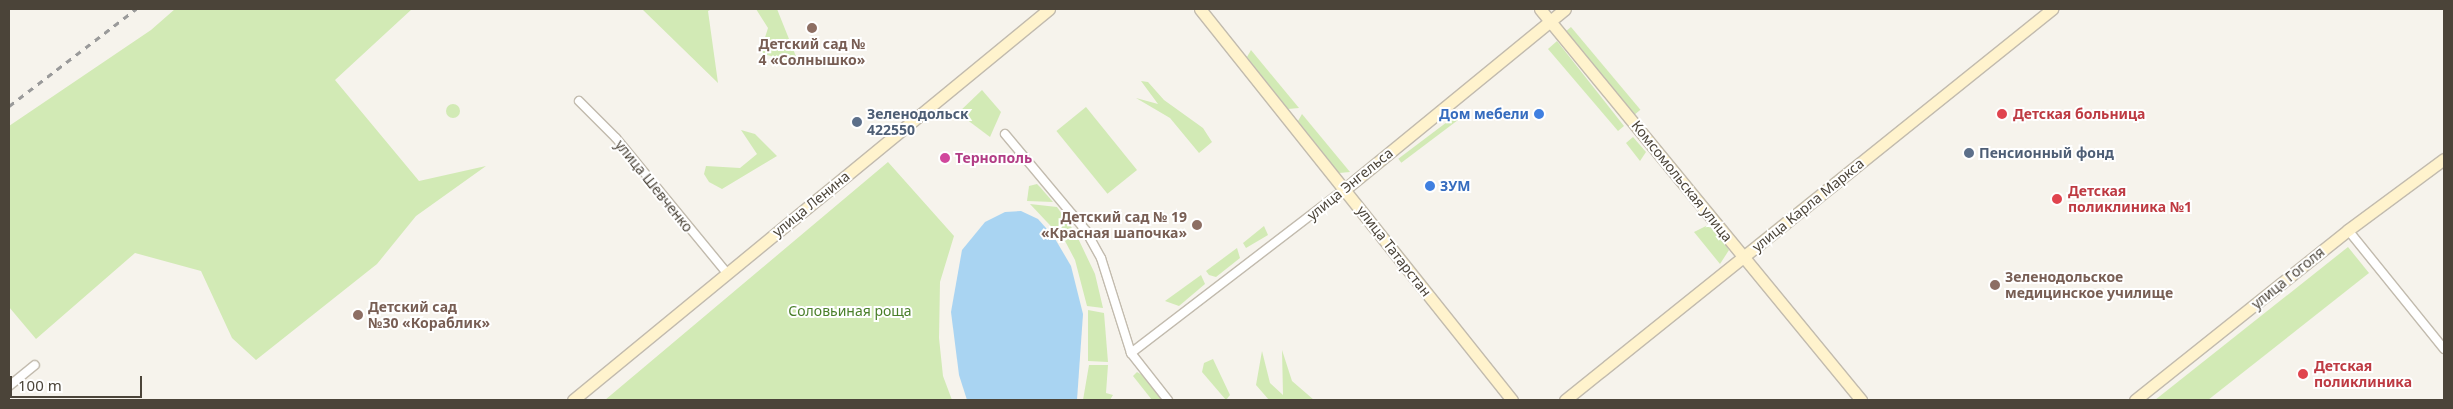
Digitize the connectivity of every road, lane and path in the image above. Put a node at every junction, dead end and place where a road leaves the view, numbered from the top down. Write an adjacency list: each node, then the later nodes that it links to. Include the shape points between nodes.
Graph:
1 (1049, 9): 13 (street, улица Ленина)
2 (1200, 9): 10 (street, улица Татарстан)
3 (1540, 9): 6 (street, Комсомольская улица)
4 (1565, 9): 6 (street, улица Энгельса)
5 (2052, 9): 12 (street, улица Карла Маркса)
6 (1550, 21): 10 (street, улица Энгельса); 12 (street, Комсомольская улица)
7 (579, 101): 13 (street, улица Шевченко, via 616,138)
8 (1005, 134): 15 (street, via 1090,238 1101,258)
9 (2444, 159): 11 (street, улица Гоголя)
10 (1345, 189): 15 (street, улица Энгельса); 20 (street, улица Татарстан)
11 (2348, 230): 14 (street); 23 (street, улица Гоголя)
12 (1744, 256): 21 (street, улица Карла Маркса); 22 (street, Комсомольская улица)
13 (727, 274): 18 (street, улица Ленина)
14 (2444, 349)
15 (1131, 353): 19 (street)
16 (35, 365): 17 (street)
17 (9, 386)
18 (573, 400)
19 (1168, 400)
20 (1512, 400)
21 (1565, 400)
22 (1861, 400)
23 (2135, 400)

